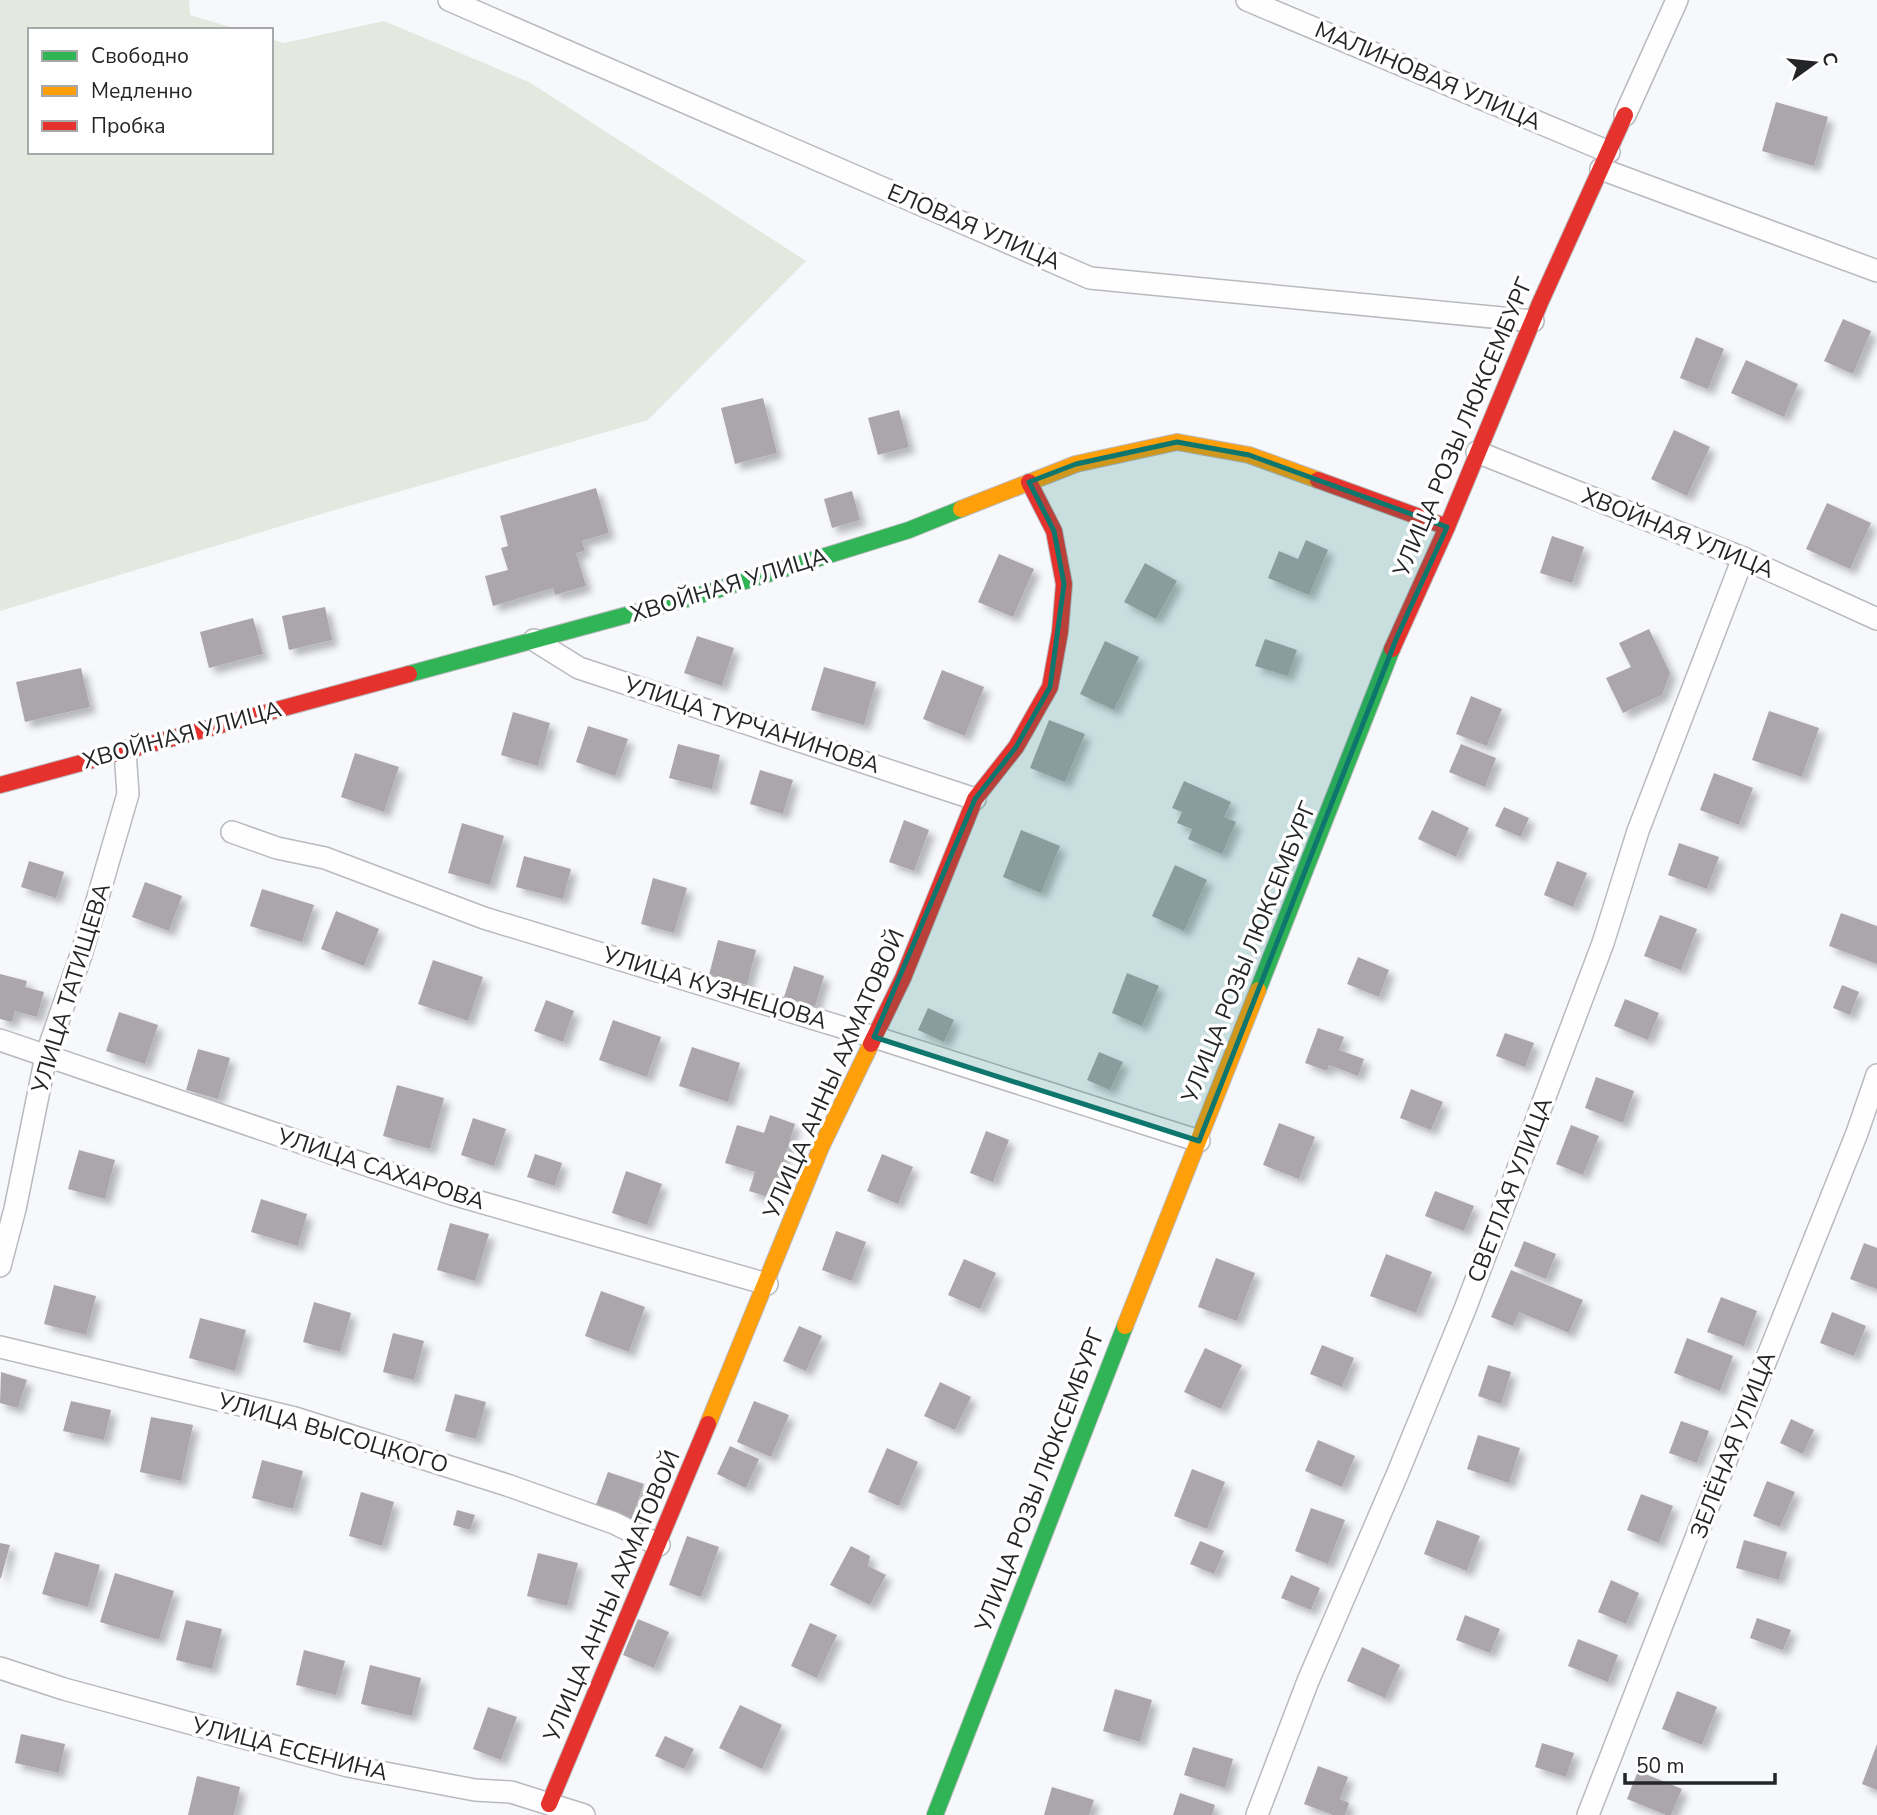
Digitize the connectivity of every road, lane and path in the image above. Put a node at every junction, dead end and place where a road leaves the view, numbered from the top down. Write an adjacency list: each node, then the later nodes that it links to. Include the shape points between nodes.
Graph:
1 (449, 0): 7 (street, ЕЛОВАЯ УЛИЦА, via 1090,278)
2 (1247, 0): 5 (street, МАЛИНОВАЯ УЛИЦА)
3 (1677, 0): 4 (street)
4 (1625, 115): 5 (street, УЛИЦА РОЗЫ ЛЮКСЕМБУРГ)
5 (1605, 160): 6 (street, МАЛИНОВАЯ УЛИЦА); 7 (street, УЛИЦА РОЗЫ ЛЮКСЕМБУРГ)
6 (1877, 271)
7 (1533, 321): 8 (street, УЛИЦА РОЗЫ ЛЮКСЕМБУРГ)
8 (1477, 453): 10 (street, УЛИЦА РОЗЫ ЛЮКСЕМБУРГ); 11 (street, ХВОЙНАЯ УЛИЦА)
9 (1029, 482): 10 (street, ХВОЙНАЯ УЛИЦА, via 1076,464 1177,442 1249,455); 13 (street, ХВОЙНАЯ УЛИЦА, via 909,530 697,596); 16 (street, УЛИЦА АННЫ АХМАТОВОЙ, via 1054,531 1063,584 1060,632 1050,687 1016,747)
10 (1447, 527): 22 (street, УЛИЦА РОЗЫ ЛЮКСЕМБУРГ, via 1397,637)
11 (1743, 558): 12 (street, ХВОЙНАЯ УЛИЦА); 31 (street, СВЕТЛАЯ УЛИЦА, via 1638,831 1604,943 1470,1296 1308,1681)
12 (1877, 619)
13 (534, 640): 14 (street, ХВОЙНАЯ УЛИЦА); 16 (street, УЛИЦА ТУРЧАНИНОВА, via 579,668)
14 (125, 751): 15 (street, ХВОЙНАЯ УЛИЦА); 20 (street, УЛИЦА ТАТИЩЕВА, via 128,794)
15 (0, 785)
16 (975, 799): 18 (street, УЛИЦА АННЫ АХМАТОВОЙ, via 904,978)
17 (232, 832): 18 (street, УЛИЦА КУЗНЕЦОВА, via 326,858 484,918)
18 (874, 1037): 22 (street, УЛИЦА КУЗНЕЦОВА); 24 (street, УЛИЦА АННЫ АХМАТОВОЙ, via 821,1147)
19 (0, 1040): 20 (street, УЛИЦА САХАРОВА)
20 (46, 1056): 23 (street, УЛИЦА ТАТИЩЕВА); 24 (street, УЛИЦА САХАРОВА, via 452,1194)
21 (1877, 1076): 32 (street, ЗЕЛЁНАЯ УЛИЦА)
22 (1199, 1141): 30 (street, УЛИЦА РОЗЫ ЛЮКСЕМБУРГ)
23 (0, 1266)
24 (767, 1284): 26 (street, УЛИЦА АННЫ АХМАТОВОЙ)
25 (0, 1347): 26 (street, УЛИЦА ВЫСОЦКОГО, via 295,1418 507,1485 614,1523)
26 (659, 1545): 28 (street, УЛИЦА АННЫ АХМАТОВОЙ)
27 (0, 1668): 28 (street, УЛИЦА ЕСЕНИНА, via 348,1766 475,1790 511,1792)
28 (549, 1804): 29 (street, УЛИЦА ЕСЕНИНА)
29 (584, 1815)
30 (934, 1815)
31 (1257, 1815)
32 (1588, 1815)

